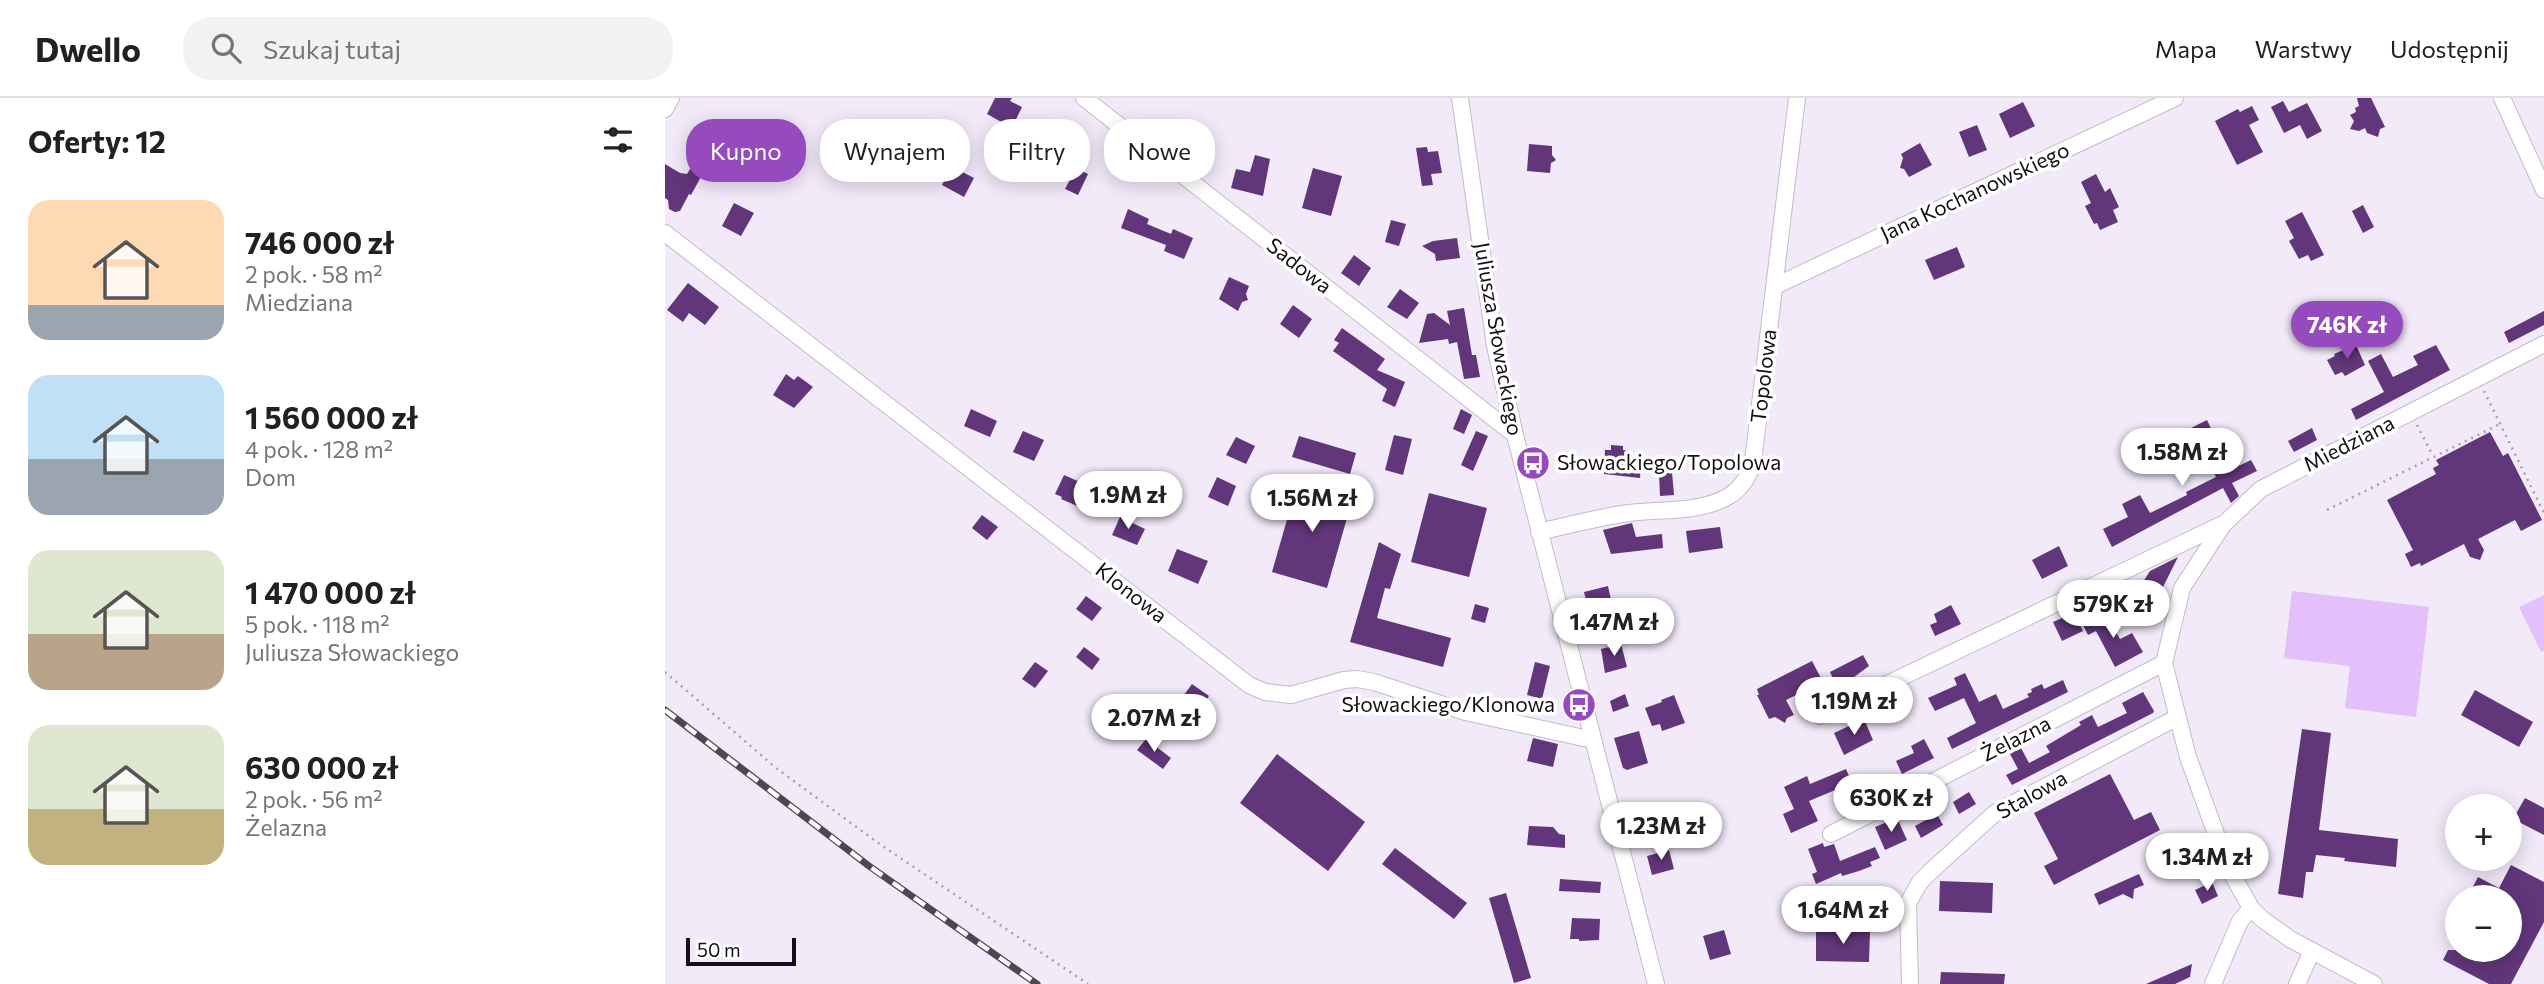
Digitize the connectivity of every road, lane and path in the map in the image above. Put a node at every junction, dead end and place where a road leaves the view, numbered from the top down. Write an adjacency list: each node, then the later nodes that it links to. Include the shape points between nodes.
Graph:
1 (671, 98): 7 (street)
2 (1084, 98): 15 (street, Sadowa)
3 (1459, 98): 15 (street, Juliusza Słowackiego, via 1495,346)
4 (1797, 98): 10 (street, Topolowa)
5 (2175, 98): 10 (street, Jana Kochanowskiego)
6 (2502, 98): 8 (street)
7 (665, 109)
8 (2544, 190)
9 (665, 233): 25 (street, Klonowa, via 1249,685 1291,695 1357,679 1465,712)
10 (1775, 286): 20 (street, Topolowa, via 1753,462 1737,489 1704,505 1626,513)
11 (2544, 344): 12 (street, Miedziana)
12 (2477, 378): 13 (street, Miedziana); 14 (path)
13 (2411, 412): 16 (path); 19 (street, Miedziana, via 2261,489)
14 (2500, 424): 16 (path); 18 (path)
15 (1515, 435): 20 (street, Juliusza Słowackiego)
16 (2433, 456): 17 (path)
17 (2327, 510)
18 (2544, 513)
19 (2224, 523): 21 (street, via 2182,588); 23 (street, Miedziana)
20 (1539, 532): 25 (street, Juliusza Słowackiego)
21 (2164, 663): 24 (street); 26 (street, Żelazna)
22 (665, 673): 29 (path, via 776,768 860,830)
23 (1820, 716)
24 (2176, 719): 27 (street, via 2228,867); 31 (street, Stalowa, via 1995,813 1931,871 1908,903)
25 (1593, 740): 30 (street, Juliusza Słowackiego)
26 (1831, 834)
27 (2251, 908): 28 (street); 32 (street, via 2240,921)
28 (2312, 951): 33 (street); 34 (street)
29 (1088, 984)
30 (1656, 984)
31 (1910, 984)
32 (2213, 984)
33 (2297, 984)
34 (2374, 984)

